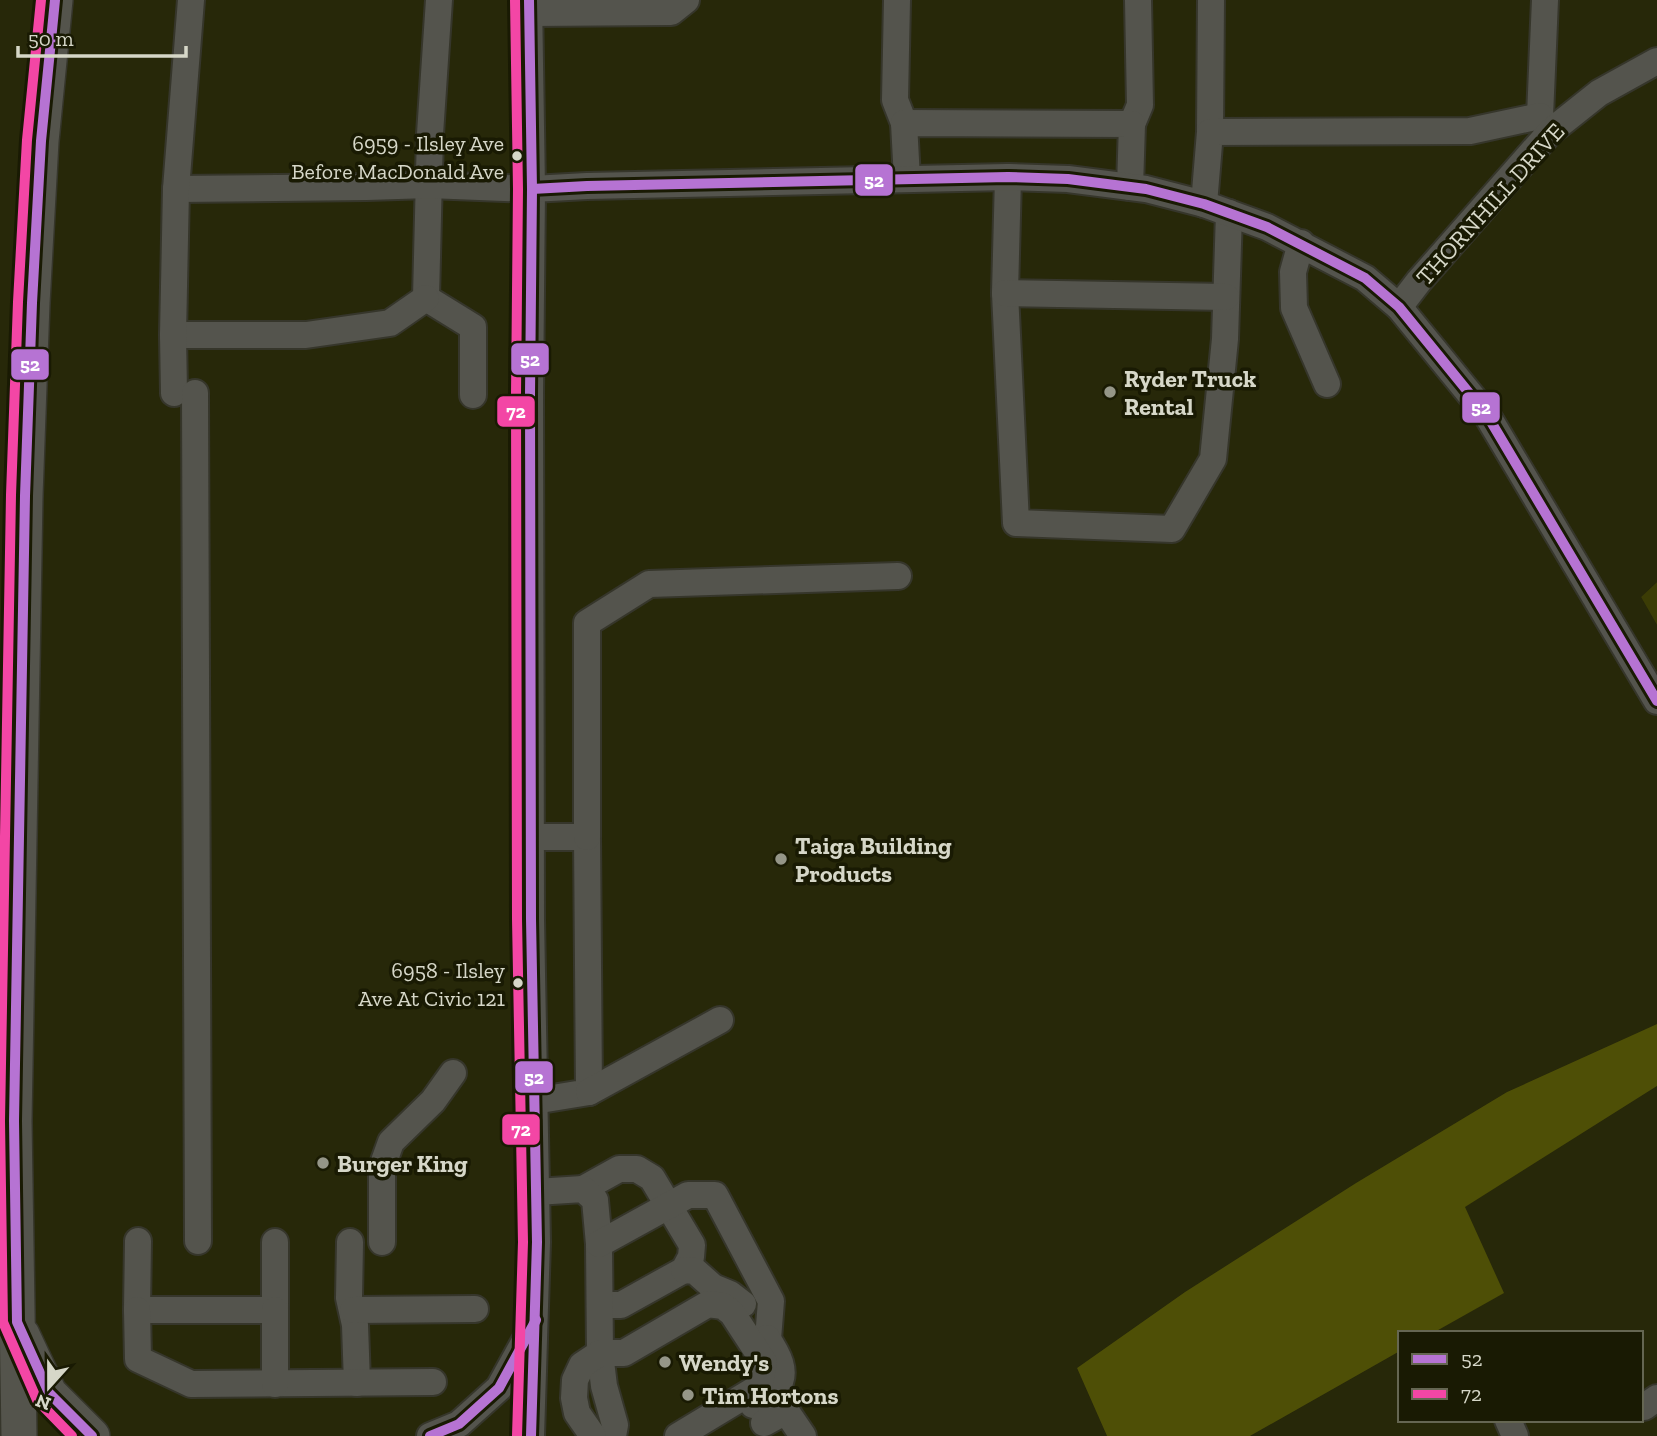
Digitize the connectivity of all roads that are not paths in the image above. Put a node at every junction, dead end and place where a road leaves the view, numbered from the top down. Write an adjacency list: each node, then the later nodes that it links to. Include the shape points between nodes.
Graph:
1 (55, 0): 56 (main road, via 40,168 26,482 13,1121)
2 (191, 0): 20 (street)
3 (439, 0): 18 (street)
4 (686, 0): 9 (street, via 671,12)
5 (897, 0): 12 (street, via 895,100)
6 (1138, 0): 13 (street, via 1140,105)
7 (1211, 0): 15 (street)
8 (1545, 0): 14 (street)
9 (588, 6): 10 (street)
10 (529, 7): 21 (street)
11 (1657, 61): 14 (street, THORNHILL DRIVE)
12 (904, 123): 13 (street); 17 (street)
13 (1132, 124): 19 (street)
14 (1545, 124): 15 (street, via 1470,131); 28 (street, THORNHILL DRIVE)
15 (1210, 132): 22 (street)
16 (1008, 177): 17 (street); 19 (street); 25 (street)
17 (907, 179): 21 (street)
18 (429, 185): 20 (street); 21 (street); 27 (street)
19 (1130, 187): 22 (street)
20 (176, 189): 29 (street)
21 (532, 189): 34 (street)
22 (1204, 204): 23 (street)
23 (1229, 214): 24 (street); 26 (street)
24 (1301, 243): 28 (street, via 1364,278); 30 (street, via 1293,272 1294,308)
25 (1005, 293): 26 (street); 26 (street, via 1016,523 1172,529 1213,459)
26 (1226, 297)
27 (426, 298): 29 (street, via 390,323 378,325 306,335); 31 (street, via 473,327)
28 (1399, 307): 33 (street, via 1487,415)
29 (173, 335): 44 (street, via 185,393)
30 (1327, 384)
31 (473, 395)
32 (898, 576): 35 (street, via 649,584 587,623)
33 (1657, 701)
34 (531, 836): 35 (street); 39 (street)
35 (587, 837): 38 (street)
36 (720, 1020): 38 (street)
37 (453, 1073): 47 (street, via 433,1101 391,1142 382,1167)
38 (589, 1091): 39 (street)
39 (534, 1101): 41 (street)
40 (583, 1189): 41 (street); 42 (street, via 619,1169 637,1169 652,1178); 48 (street, via 595,1200)
41 (536, 1192): 55 (street)
42 (669, 1206): 48 (street); 49 (street, via 691,1245); 57 (street, via 688,1195 715,1195 771,1301)
43 (138, 1241): 52 (street)
44 (198, 1241)
45 (275, 1242): 53 (street)
46 (350, 1242): 54 (street)
47 (382, 1242)
48 (599, 1244): 50 (street)
49 (684, 1270): 50 (street, via 621,1305); 57 (street, via 695,1271 744,1304)
50 (600, 1305): 58 (street)
51 (475, 1309): 54 (street)
52 (137, 1310): 53 (street); 61 (street, via 138,1359 191,1384)
53 (275, 1310): 61 (street)
54 (353, 1310): 59 (street)
55 (536, 1320): 66 (street, via 499,1388 459,1424); 67 (street)
56 (17, 1322): 64 (main road); 65 (main road, via 49,1393)
57 (768, 1339): 62 (street, via 781,1362 782,1377)
58 (600, 1353): 62 (street, via 624,1353 708,1304 723,1306 764,1362); 63 (street)
59 (356, 1382): 60 (street); 61 (street)
60 (433, 1382)
61 (275, 1384)
62 (758, 1418): 68 (street, via 726,1391); 69 (street); 70 (street); 71 (street, via 786,1411)
63 (607, 1432)
64 (19, 1436)
65 (92, 1436)
66 (430, 1436)
67 (531, 1436)
68 (654, 1436)
69 (678, 1436)
70 (705, 1436)
71 (803, 1436)

